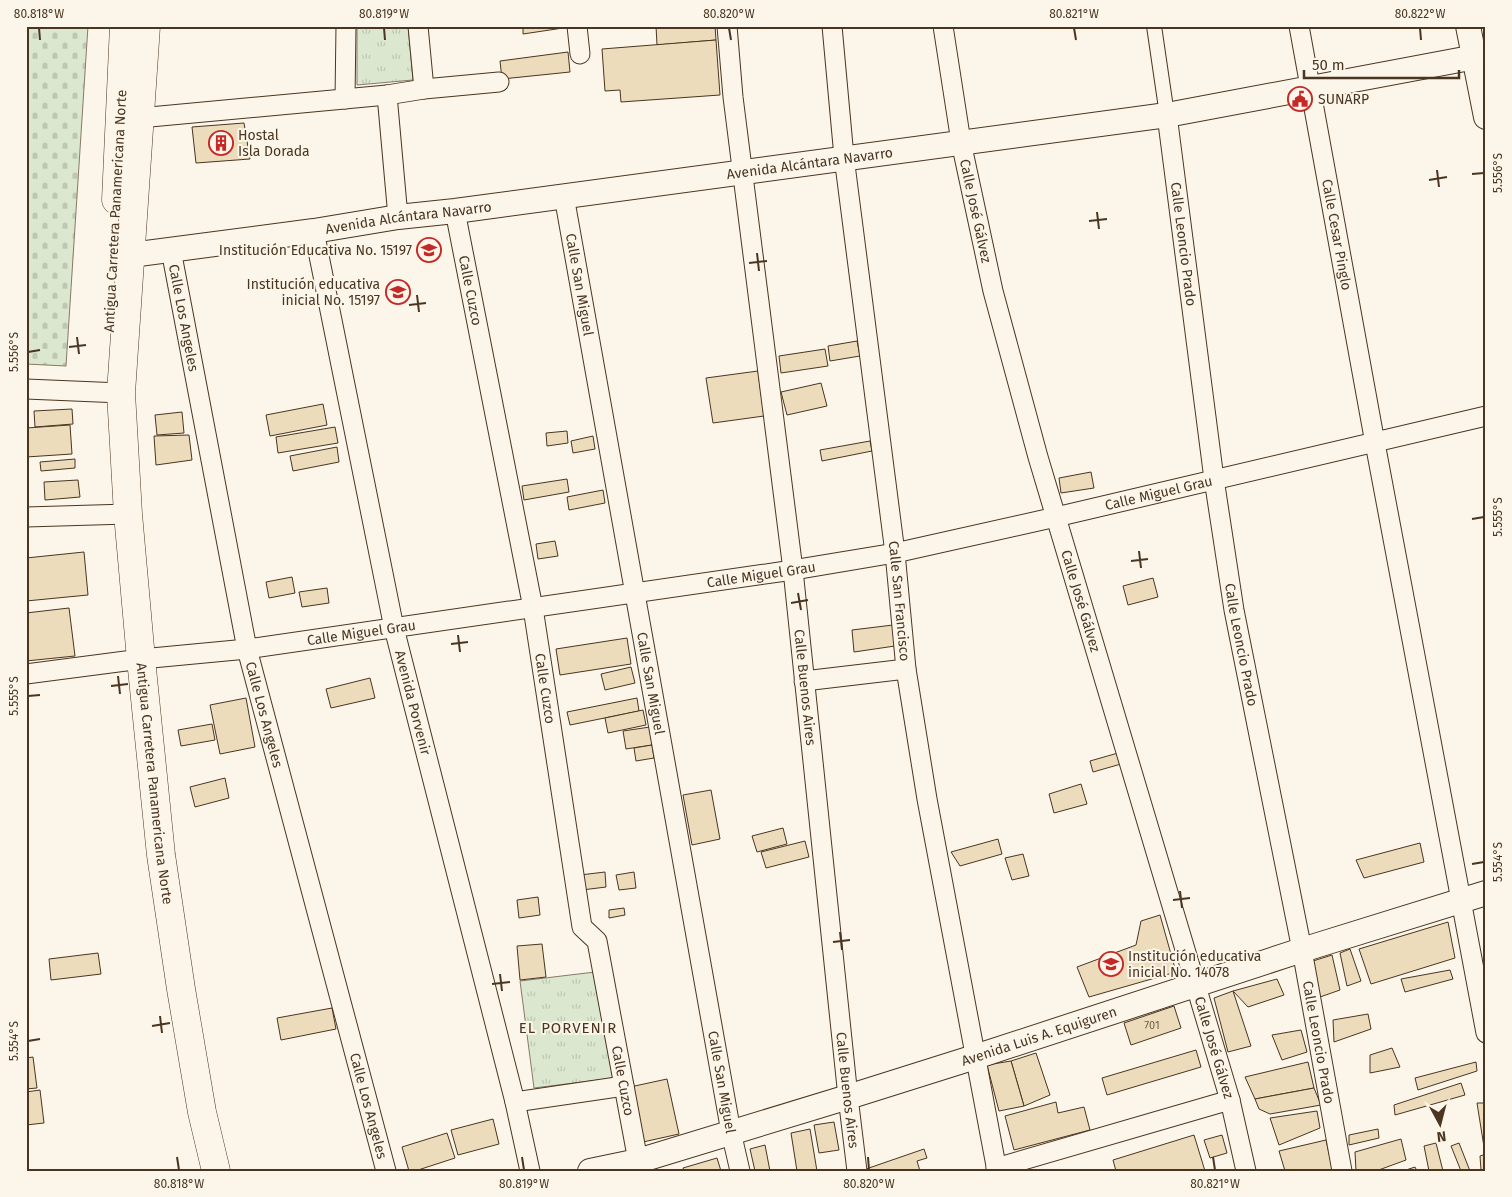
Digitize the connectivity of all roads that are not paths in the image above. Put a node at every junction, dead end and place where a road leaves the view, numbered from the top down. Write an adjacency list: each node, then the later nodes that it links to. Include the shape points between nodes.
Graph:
1 (124, 26): 32 (main road, Antigua Carretera Panamericana Norte, via 108,363)
2 (146, 26): 21 (main road, Antigua Carretera Panamericana Norte)
3 (346, 26): 18 (street)
4 (418, 26): 16 (street)
5 (577, 26): 12 (street)
6 (727, 26): 24 (street, Calle Buenos Aires)
7 (832, 26): 23 (street, Calle San Francisco)
8 (943, 26): 22 (street, Calle José Gálvez)
9 (1154, 26): 19 (street)
10 (1299, 26): 15 (street, Calle Cesar Pinglo)
11 (1468, 26): 13 (street)
12 (580, 54)
13 (1480, 56): 15 (street, Avenida Alcántara Navarro); 20 (street)
14 (499, 82): 16 (street)
15 (1310, 88): 19 (street, Avenida Alcántara Navarro); 34 (street, Calle Cesar Pinglo)
16 (424, 89): 17 (street)
17 (387, 95): 18 (street); 27 (street)
18 (345, 99): 21 (street)
19 (1167, 115): 22 (street, Avenida Alcántara Navarro); 35 (street, Calle Leoncio Prado)
20 (1486, 117)
21 (140, 118): 30 (main road, Antigua Carretera Panamericana Norte)
22 (961, 142): 23 (street, Avenida Alcántara Navarro); 38 (street, Calle José Gálvez, via 993,291)
23 (844, 157): 24 (street, Avenida Alcántara Navarro); 39 (street, Calle San Francisco)
24 (743, 172): 25 (street, Avenida Alcántara Navarro); 40 (street, Calle Buenos Aires)
25 (564, 196): 26 (street, Avenida Alcántara Navarro); 41 (street, Calle San Miguel)
26 (455, 211): 27 (street, Avenida Alcántara Navarro); 42 (street, Calle Cuzco)
27 (398, 217): 28 (street, Avenida Alcántara Navarro)
28 (314, 231): 29 (street, Avenida Alcántara Navarro); 43 (street, Avenida Porvenir)
29 (170, 250): 30 (street, Avenida Alcántara Navarro); 44 (street, Calle Los Angeles)
30 (131, 255): 32 (main road, Antigua Carretera Panamericana Norte)
31 (26, 388): 32 (street)
32 (121, 393): 36 (main road, Antigua Carretera Panamericana Norte)
33 (1486, 416): 34 (street, Calle Miguel Grau)
34 (1375, 443): 35 (street, Calle Miguel Grau); 50 (street, Calle Cesar Pinglo)
35 (1214, 479): 38 (street, Calle Miguel Grau); 51 (street, Calle Leoncio Prado, via 1234,610)
36 (128, 514): 37 (street); 45 (main road, Antigua Carretera Panamericana Norte)
37 (26, 516)
38 (1056, 517): 39 (street, Calle Miguel Grau); 52 (street, Calle José Gálvez)
39 (895, 553): 40 (street, Calle Miguel Grau); 46 (street, Calle San Francisco)
40 (793, 570): 41 (street, Calle Miguel Grau); 48 (street, Calle Buenos Aires)
41 (634, 593): 42 (street, Calle Miguel Grau); 59 (street, Calle San Miguel)
42 (533, 608): 43 (street, Calle Miguel Grau); 55 (street, Calle Cuzco, via 582,927 597,941)
43 (394, 628): 44 (street, Calle Miguel Grau); 58 (street, Avenida Porvenir)
44 (247, 649): 45 (street, Calle Miguel Grau); 63 (street, Calle Los Angeles)
45 (141, 659): 47 (street, Calle Miguel Grau); 62 (main road, Antigua Carretera Panamericana Norte, via 161,855 181,989)
46 (906, 669): 48 (street); 54 (street, Calle San Francisco)
47 (26, 674)
48 (804, 681): 56 (street, Calle Buenos Aires)
49 (1486, 893): 50 (street, Avenida Luis A. Equiguren)
50 (1460, 901): 51 (street, Avenida Luis A. Equiguren); 53 (street, Calle Cesar Pinglo)
51 (1302, 950): 52 (street, Avenida Luis A. Equiguren); 69 (street, Calle Leoncio Prado)
52 (1197, 984): 54 (street, Avenida Luis A. Equiguren); 57 (street, Calle José Gálvez)
53 (1486, 1033)
54 (975, 1057): 56 (street, Avenida Luis A. Equiguren); 61 (street, Calle San Francisco)
55 (624, 1086): 58 (street); 60 (street, Calle Cuzco)
56 (848, 1097): 59 (street, Avenida Luis A. Equiguren); 67 (street, Calle Buenos Aires)
57 (1230, 1100): 61 (street); 68 (street, Calle José Gálvez)
58 (515, 1102): 64 (street, Avenida Porvenir)
59 (731, 1132): 60 (street, Avenida Luis A. Equiguren); 66 (street, Calle San Miguel)
60 (638, 1161): 65 (street, Avenida Luis A. Equiguren)
61 (996, 1169)
62 (216, 1171)
63 (386, 1171)
64 (530, 1171)
65 (590, 1171)
66 (740, 1171)
67 (857, 1171)
68 (1246, 1171)
69 (1342, 1171)

